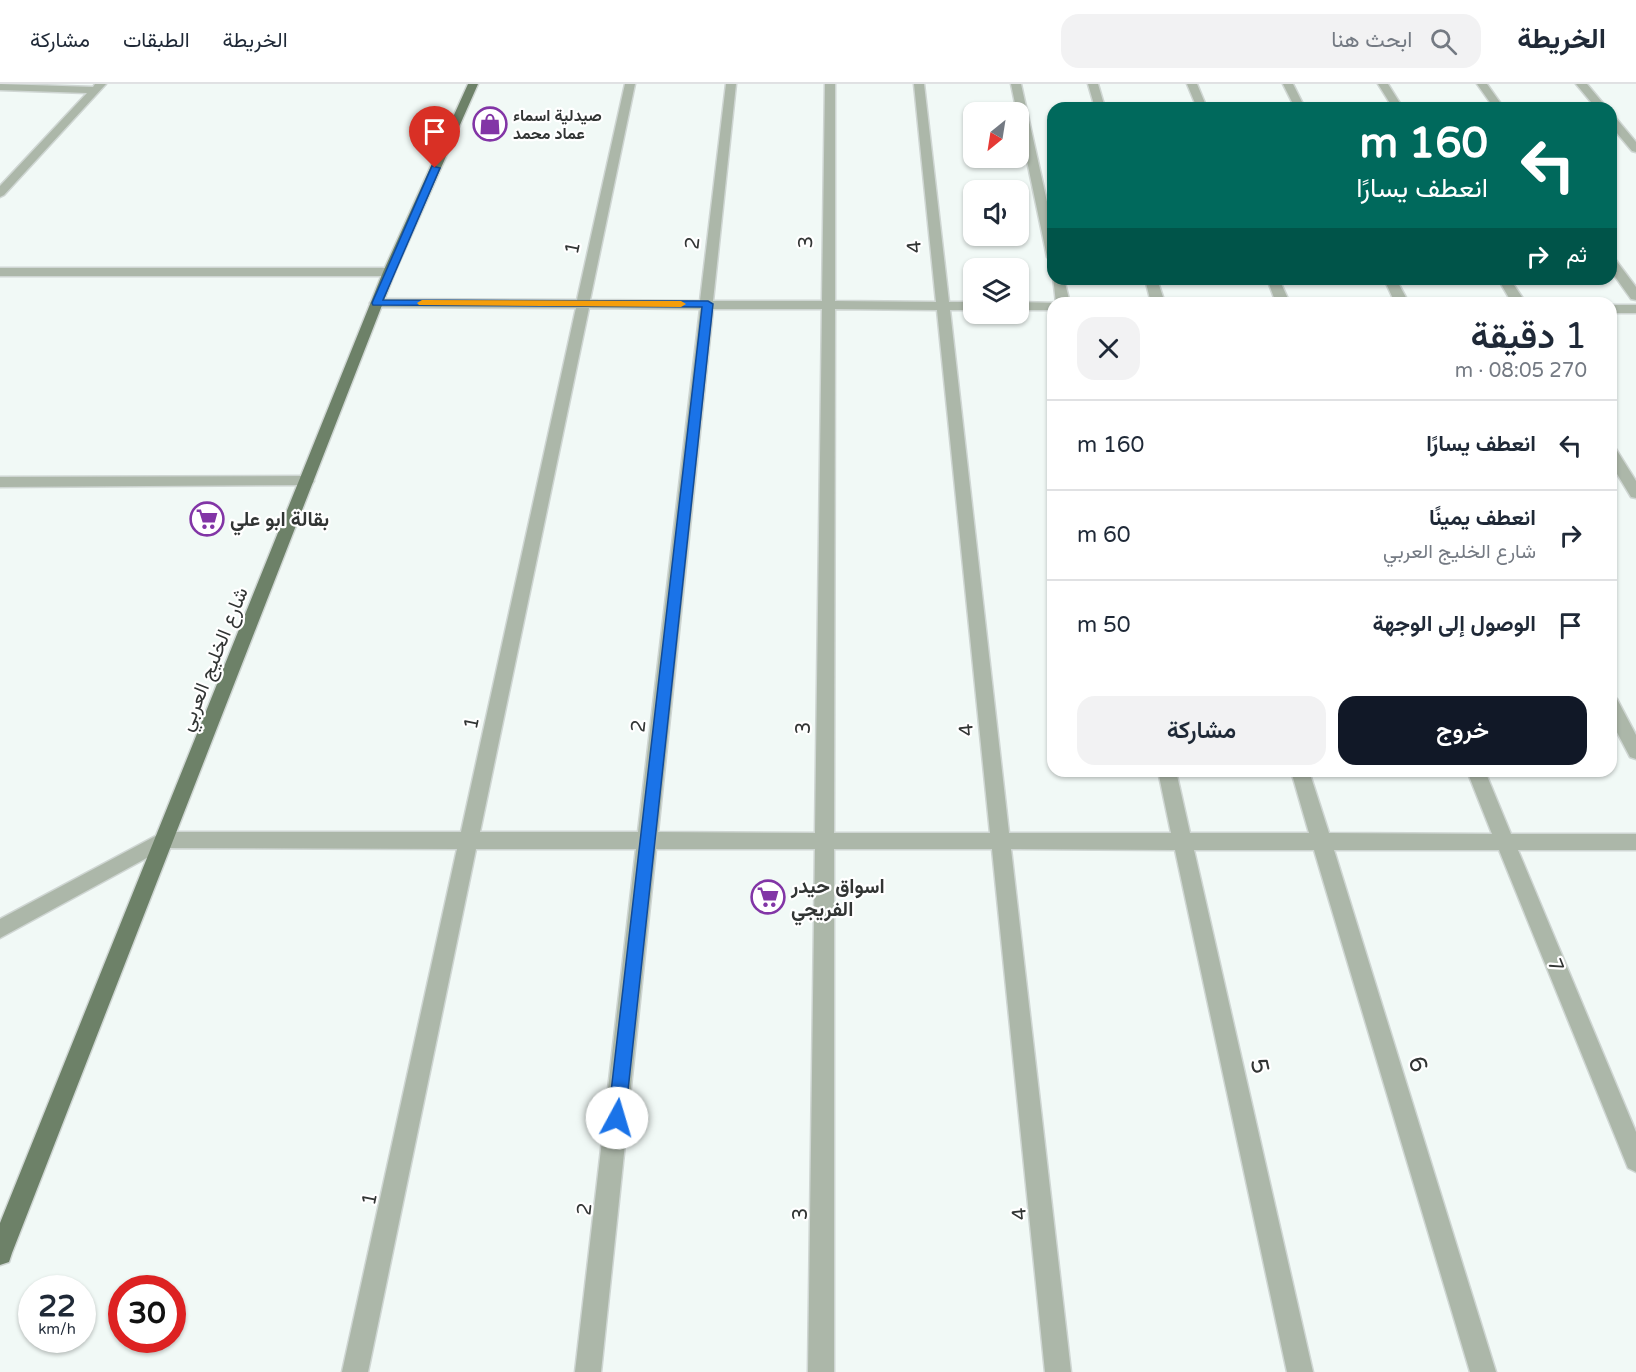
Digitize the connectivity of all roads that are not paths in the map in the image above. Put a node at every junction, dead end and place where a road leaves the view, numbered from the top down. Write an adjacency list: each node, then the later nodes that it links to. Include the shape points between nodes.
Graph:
1 (473, 84): 27 (main road, شارع الخليج العربي)
2 (630, 84): 30 (street, 1)
3 (731, 84): 31 (street, 2)
4 (830, 84): 32 (street, 3)
5 (919, 84): 33 (street, 4)
6 (1016, 84): 24 (street)
7 (1093, 84): 15 (street)
8 (1192, 84): 16 (street)
9 (1288, 84): 17 (street)
10 (1383, 84): 18 (street)
11 (1482, 84): 19 (street)
12 (1581, 84): 20 (street)
13 (0, 87): 14 (street)
14 (98, 87): 23 (street)
15 (1098, 102)
16 (1200, 102)
17 (1297, 102)
18 (1394, 102)
19 (1495, 102)
20 (1597, 102)
21 (1617, 126): 22 (street)
22 (1636, 149)
23 (0, 193)
24 (1047, 229)
25 (1617, 270): 28 (street)
26 (0, 272): 27 (street)
27 (389, 272): 29 (main road, شارع الخليج العربي)
28 (1636, 296)
29 (377, 303): 30 (street); 40 (main road, شارع الخليج العربي)
30 (584, 304): 31 (street); 49 (street, 1)
31 (708, 304): 32 (street); 51 (street, 2)
32 (827, 304): 33 (street); 50 (street, 3)
33 (942, 305): 34 (street); 52 (street, 4)
34 (963, 306)
35 (1029, 306): 36 (street)
36 (1047, 306)
37 (1617, 309): 38 (street)
38 (1636, 309)
39 (1617, 462): 42 (street)
40 (306, 481): 41 (street); 48 (main road, شارع الخليج العربي)
41 (0, 482)
42 (1636, 493)
43 (1617, 716): 44 (street)
44 (1636, 752)
45 (1168, 777): 53 (street, 5)
46 (1302, 777): 54 (street, 6)
47 (1478, 777): 55 (street, 7)
48 (164, 840): 49 (street); 57 (street); 59 (main road, شارع الخليج العربي)
49 (469, 841): 51 (street); 60 (street, 1)
50 (824, 841): 51 (street); 52 (street); 62 (street, 3)
51 (648, 842): 61 (street, 2)
52 (1001, 842): 53 (street); 63 (street, 4)
53 (1183, 842): 54 (street); 64 (street, 5)
54 (1322, 842): 55 (street); 65 (street, 6)
55 (1505, 842): 56 (street); 58 (street, 7)
56 (1636, 842)
57 (0, 929)
58 (1636, 1160)
59 (0, 1253)
60 (355, 1372)
61 (588, 1372)
62 (821, 1372)
63 (1058, 1372)
64 (1300, 1372)
65 (1483, 1372)

